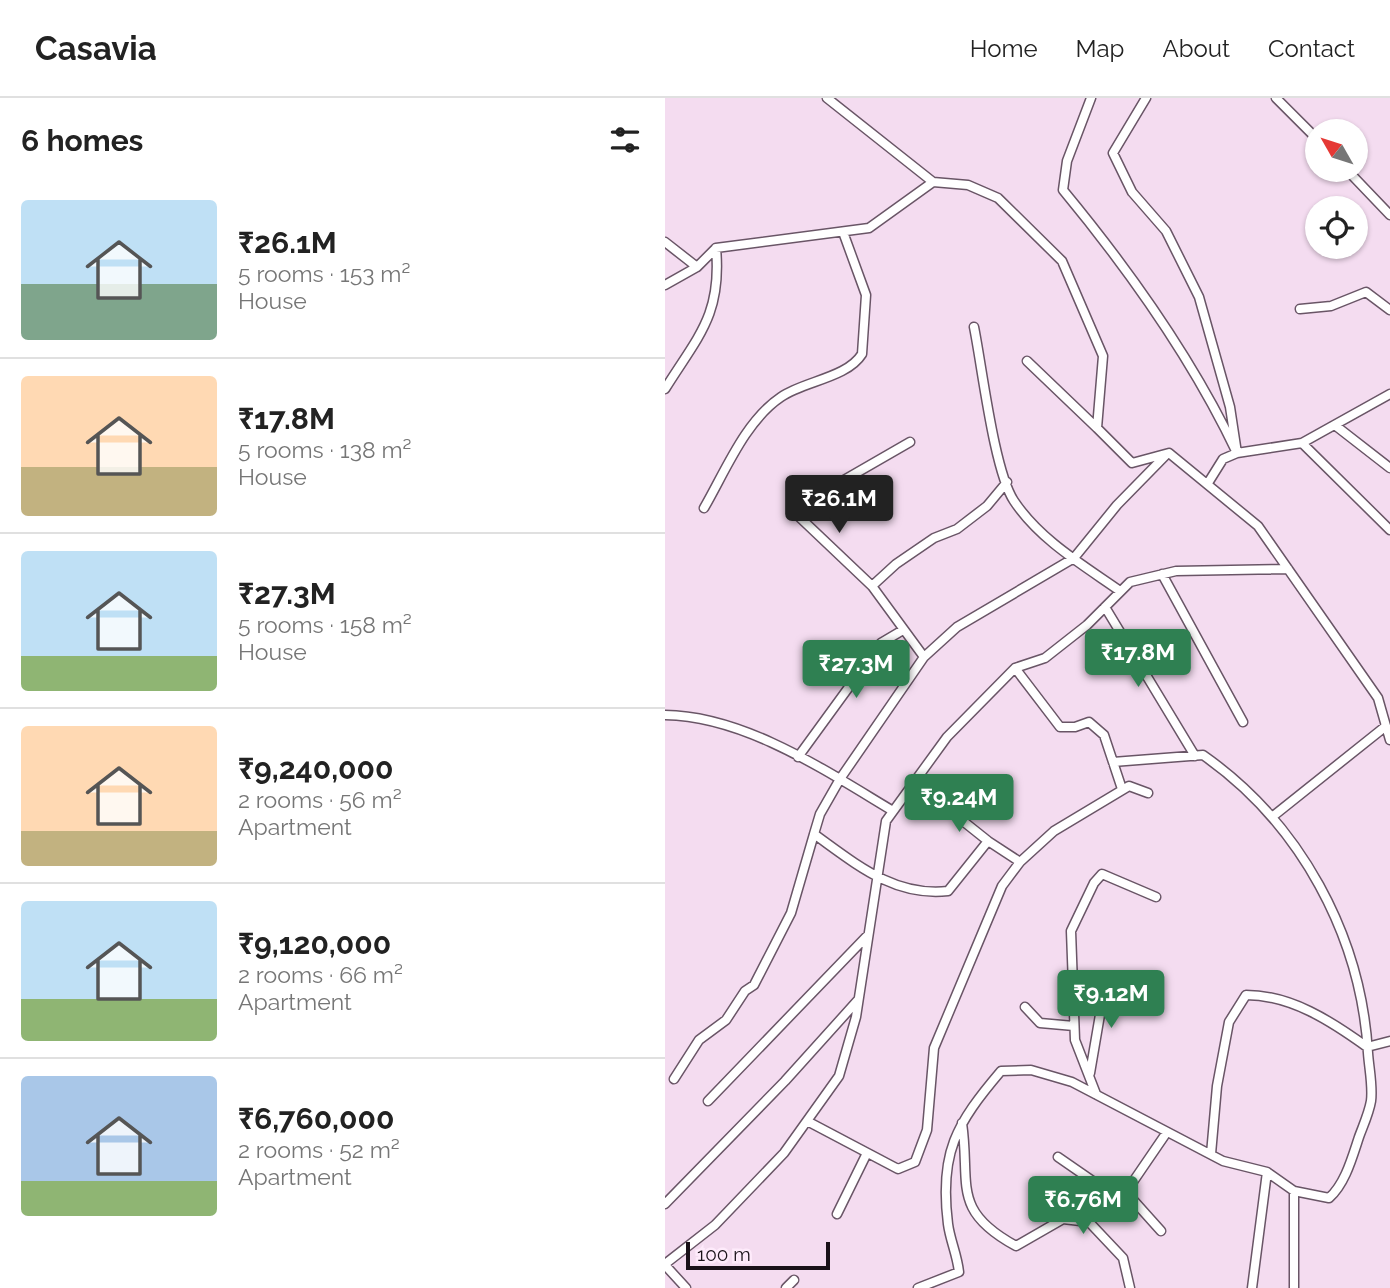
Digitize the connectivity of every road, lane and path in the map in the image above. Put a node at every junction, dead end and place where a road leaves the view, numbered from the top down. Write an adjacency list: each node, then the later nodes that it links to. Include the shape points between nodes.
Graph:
1 (827, 98): 6 (street)
2 (1091, 98): 25 (street, via 1067,162 1063,190 1170,333)
3 (1146, 98): 25 (street, via 1113,153 1132,192 1166,231 1199,297 1230,407)
4 (1276, 98): 5 (street)
5 (1305, 127)
6 (933, 182): 9 (street, via 869,228); 21 (street, via 968,186 998,198 1062,261 1103,356)
7 (1360, 182): 8 (street)
8 (1388, 209)
9 (843, 232): 11 (street); 29 (street, via 866,295 862,354 843,369 780,397 751,428)
10 (665, 242): 12 (street)
11 (716, 248): 12 (street); 18 (street, via 719,276 706,327)
12 (697, 267): 13 (street)
13 (665, 285)
14 (1300, 309): 15 (street, via 1331,306 1366,292)
15 (1390, 310)
16 (974, 327): 27 (street)
17 (1027, 361): 21 (street)
18 (665, 389)
19 (1390, 394): 20 (street)
20 (1336, 426): 23 (street); 26 (street)
21 (1097, 428): 24 (street, via 1132,463)
22 (910, 442): 34 (street, via 792,510)
23 (1302, 443): 25 (street); 30 (street)
24 (1169, 453): 28 (street); 31 (street, via 1117,505)
25 (1237, 453): 28 (street, via 1223,459)
26 (1390, 468)
27 (1007, 482): 31 (street, via 1013,499 1052,543); 34 (street, via 987,506 957,529 934,538)
28 (1209, 484): 32 (street, via 1258,526)
29 (704, 508)
30 (1390, 530)
31 (1074, 558): 35 (street); 38 (street, via 957,627)
32 (1288, 569): 33 (street); 41 (street, via 1378,698)
33 (1162, 574): 35 (street, via 1130,582); 42 (street)
34 (872, 586): 37 (street)
35 (1120, 592): 36 (street)
36 (1105, 607): 39 (street, via 1045,658); 44 (street)
37 (903, 630): 38 (street); 45 (street, via 881,643)
38 (924, 657): 47 (street)
39 (1015, 668): 46 (street, via 1060,727 1089,722 1104,735); 48 (street, via 947,737)
40 (666, 716): 45 (street, via 721,722)
41 (1387, 720): 43 (street); 52 (street)
42 (1243, 722)
43 (1390, 740)
44 (1195, 756): 46 (street); 52 (street, via 1203,755 1221,768)
45 (798, 757): 47 (street)
46 (1113, 762): 49 (street)
47 (841, 779): 51 (street); 53 (street)
48 (914, 782): 51 (street); 54 (street)
49 (1122, 789): 50 (street, via 1129,786); 55 (street, via 1054,831)
50 (1148, 793)
51 (893, 811): 56 (street, via 885,821)
52 (1272, 817): 64 (street, via 1331,906 1356,975)
53 (814, 834): 56 (street); 66 (street, via 791,914 754,985 745,990 726,1020 699,1040)
54 (988, 841): 55 (street); 56 (street, via 948,891 925,893)
55 (1020, 862): 73 (street, via 1002,886 934,1048 927,1130 915,1162 898,1169)
56 (875, 878): 58 (street)
57 (1156, 897): 62 (street, via 1102,874 1094,883 1071,931)
58 (866, 937): 60 (street); 68 (street)
59 (1114, 978): 65 (street, via 1102,1003)
60 (859, 1000): 69 (street, via 839,1076); 77 (street)
61 (1025, 1007): 62 (street, via 1040,1023)
62 (1074, 1026): 65 (street)
63 (1390, 1041): 64 (street)
64 (1367, 1046): 72 (street, via 1299,1004 1270,995 1246,995 1229,1022); 76 (street, via 1371,1101 1338,1191 1329,1198)
65 (1089, 1076): 67 (street)
66 (674, 1079)
67 (1096, 1094): 70 (street, via 1031,1070 1001,1071); 71 (street)
68 (708, 1101)
69 (807, 1121): 73 (street); 81 (street, via 784,1153 715,1225)
70 (962, 1123): 79 (street, via 964,1188 974,1213 993,1234 1016,1246 1063,1219); 85 (street, via 952,1140 946,1174 948,1227 957,1249 959,1272)
71 (1167, 1132): 72 (street); 80 (street, via 1126,1192)
72 (1211, 1154): 75 (street)
73 (866, 1155): 78 (street)
74 (1058, 1157): 79 (street, via 1097,1184)
75 (1267, 1172): 76 (street); 87 (street)
76 (1294, 1191): 88 (street)
77 (665, 1204)
78 (837, 1214)
79 (1076, 1220): 86 (street, via 1089,1222 1123,1258)
80 (1160, 1231)
81 (665, 1265): 83 (street)
82 (794, 1280): 84 (street)
83 (686, 1288)
84 (786, 1288)
85 (918, 1288)
86 (1131, 1288)
87 (1252, 1288)
88 (1294, 1288)

